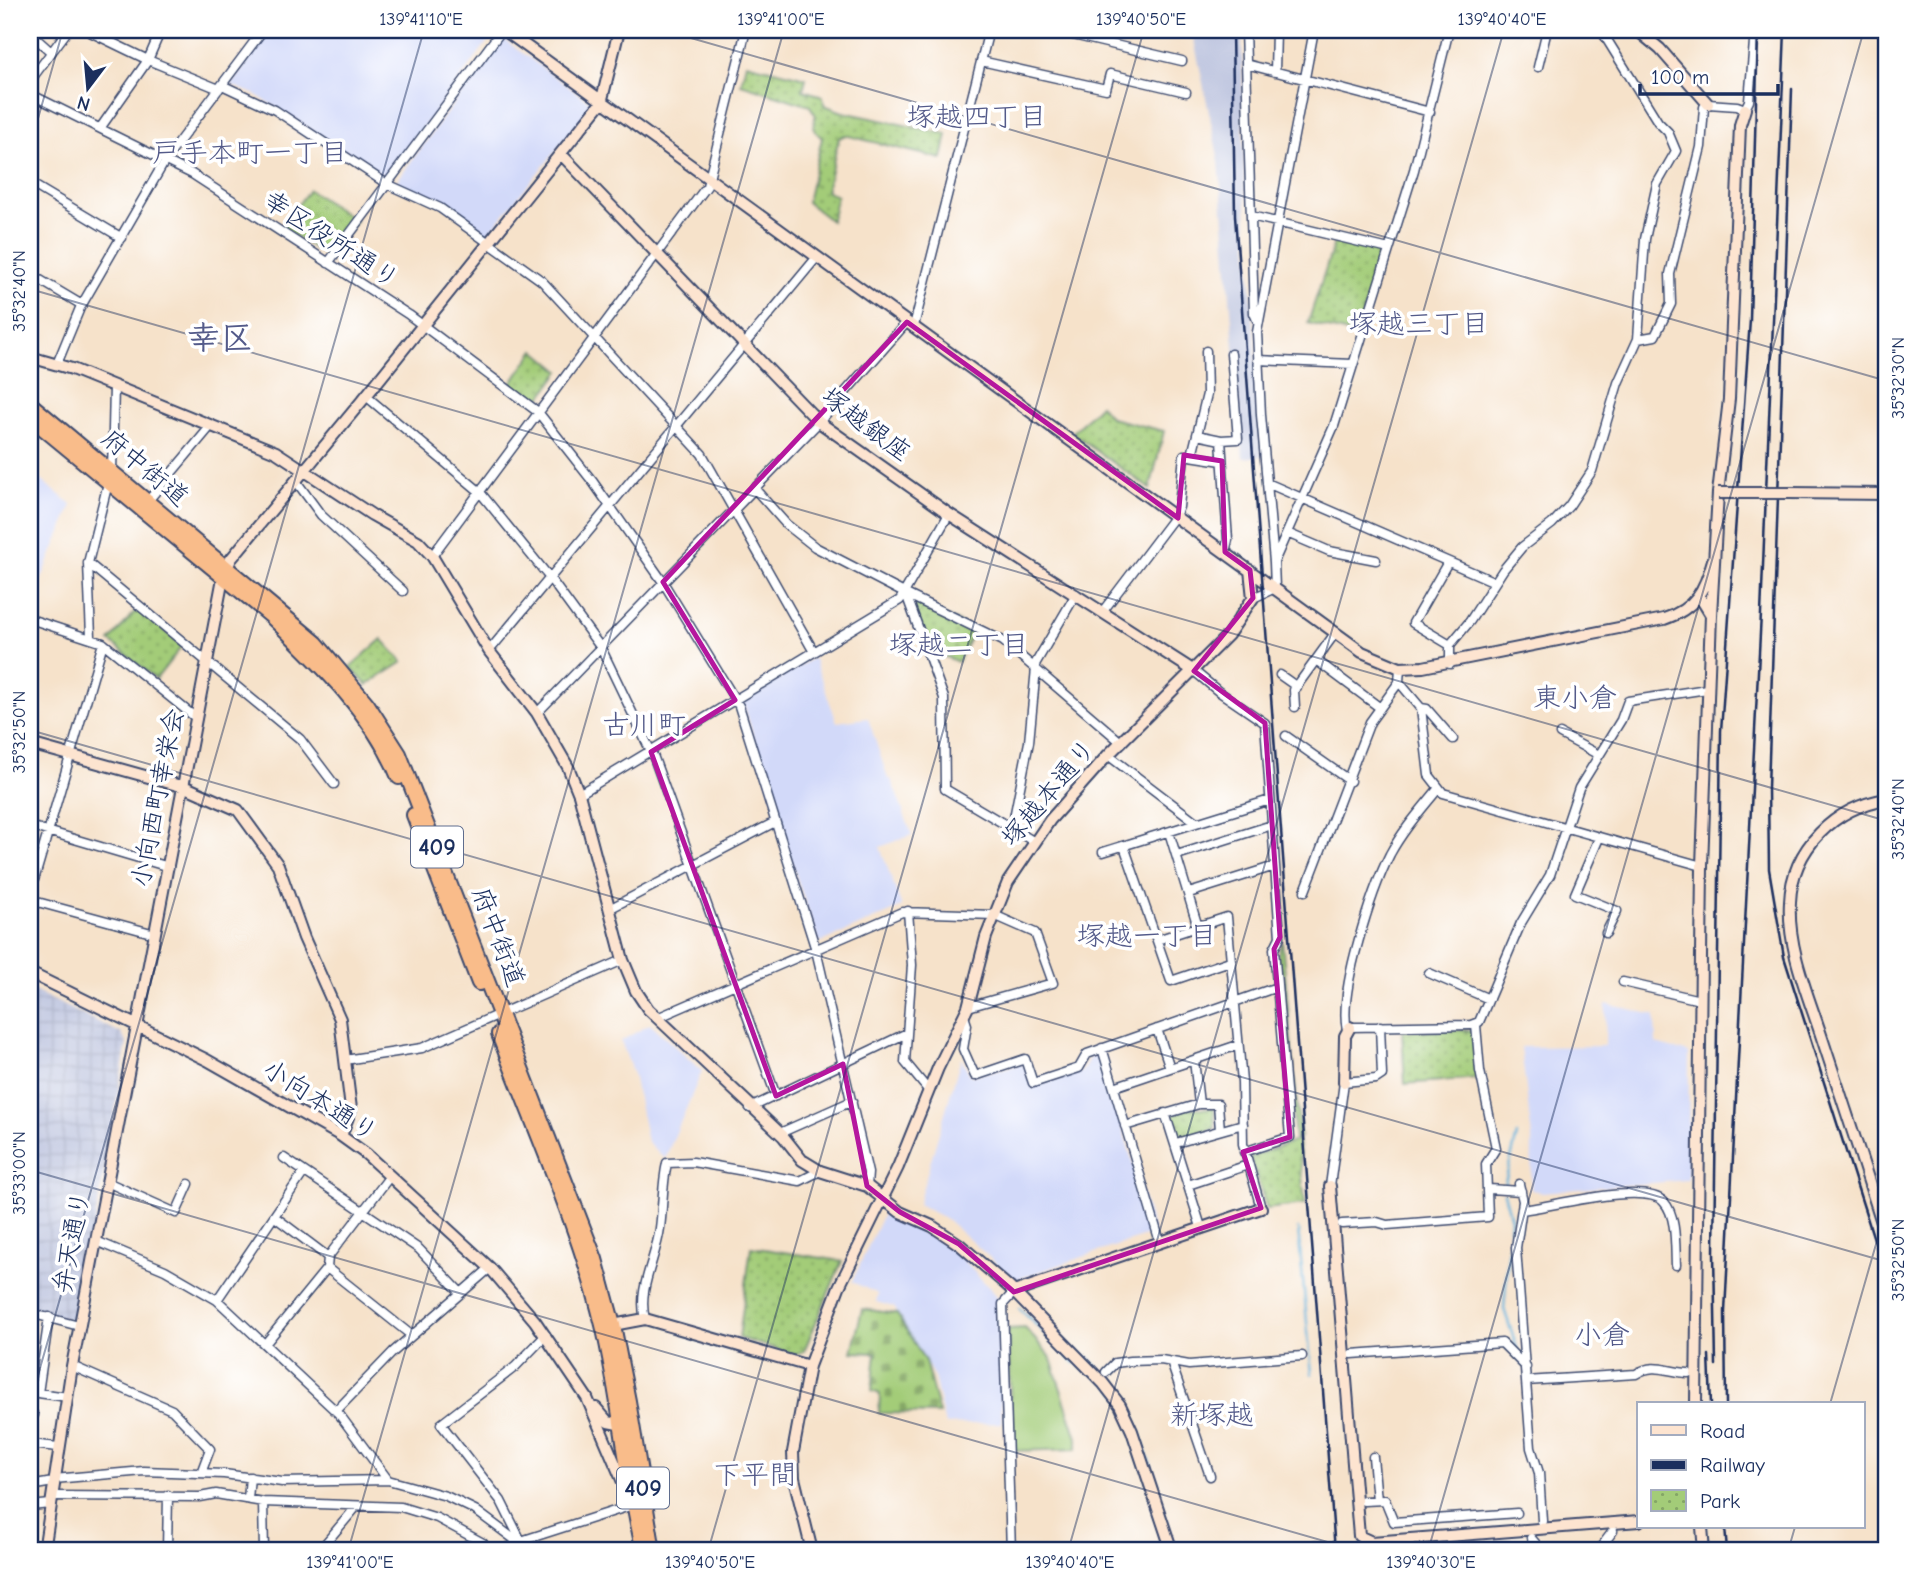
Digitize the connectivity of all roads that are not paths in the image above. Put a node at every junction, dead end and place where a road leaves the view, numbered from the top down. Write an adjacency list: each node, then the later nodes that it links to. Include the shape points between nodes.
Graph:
1 (68, 30): 21 (street)
2 (86, 30): 22 (street)
3 (161, 30): 22 (street)
4 (263, 30): 30 (street)
5 (503, 30): 33 (street); 42 (street)
6 (619, 30): 33 (street)
7 (746, 30): 40 (street)
8 (989, 30): 23 (street)
9 (1052, 30): 20 (street)
10 (1245, 30): 25 (street)
11 (1276, 30): 27 (street)
12 (1314, 30): 28 (street)
13 (1437, 30): 18 (street)
14 (1547, 30): 26 (street)
15 (1601, 30): 57 (street, via 1676,151 1657,184 1645,239)
16 (1637, 30): 34 (street)
17 (1755, 30): 35 (street, via 1752,89)
18 (1449, 31): 36 (street)
19 (30, 33): 21 (street)
20 (1078, 33): 24 (street)
21 (50, 51): 29 (street)
22 (148, 60): 30 (street); 37 (street)
23 (981, 61): 31 (street, via 1106,89 1110,74); 54 (street)
24 (1182, 61)
25 (1246, 64): 27 (street); 43 (street)
26 (1538, 67)
27 (1275, 72): 28 (street)
28 (1304, 79): 36 (street); 44 (street)
29 (30, 81)
30 (221, 87): 39 (street); 42 (street, via 275,110)
31 (1186, 92)
32 (30, 94): 37 (street, 幸区役所通り)
33 (601, 103): 38 (street); 40 (street)
34 (1708, 104): 35 (street); 57 (street, via 1670,274 1668,314 1655,336)
35 (1745, 109): 83 (street, via 1740,125 1729,399)
36 (1430, 112): 47 (street)
37 (101, 127): 39 (street, 幸区役所通り)
38 (561, 154): 46 (street); 48 (street, 塚越銀座)
39 (166, 159): 45 (street); 50 (street, 幸区役所通り)
40 (710, 180): 48 (street); 49 (street)
41 (30, 183): 45 (street)
42 (387, 184): 46 (street, via 440,208); 50 (street)
43 (1251, 216): 44 (street); 53 (street)
44 (1278, 222): 47 (street); 53 (street)
45 (122, 238): 52 (street)
46 (490, 242): 55 (street); 56 (street, via 542,281)
47 (1389, 249): 64 (street)
48 (655, 253): 56 (street); 58 (street, 塚越銀座)
49 (817, 257): 54 (street); 58 (street)
50 (328, 263): 55 (street, 幸区役所通り)
51 (30, 274): 52 (street)
52 (82, 304): 63 (street)
53 (1258, 322): 62 (street)
54 (911, 324): 70 (street); 90 (street)
55 (423, 326): 66 (street); 68 (street, 幸区役所通り)
56 (593, 337): 68 (street); 71 (street)
57 (1638, 339): 103 (street, via 1618,383 1592,471 1569,506 1522,547)
58 (743, 344): 70 (street, 塚越銀座); 71 (street)
59 (1206, 351): 73 (street, via 1207,394)
60 (1231, 355): 74 (street, via 1238,439)
61 (30, 356): 63 (street)
62 (1258, 360): 64 (street); 80 (street)
63 (57, 364): 65 (street)
64 (1353, 364): 85 (street, via 1334,426)
65 (114, 386): 72 (street); 78 (street)
66 (366, 396): 77 (street); 82 (street)
67 (30, 404): 78 (highway, 府中街道 / 409)
68 (538, 412): 82 (street); 87 (street, 幸区役所通り)
69 (30, 418): 78 (highway, 府中街道 / 409)
70 (819, 422): 81 (street); 89 (street, 塚越銀座)
71 (675, 426): 87 (street); 88 (street, via 702,454)
72 (210, 427): 77 (street, via 276,452); 86 (street)
73 (1197, 435): 74 (street); 75 (street)
74 (1221, 440): 76 (street)
75 (1192, 455): 76 (street); 90 (street, via 1184,455)
76 (1222, 461): 92 (street)
77 (306, 471): 79 (street); 93 (street, via 418,541)
78 (110, 477): 86 (highway, 府中街道 / 409); 98 (street); 100 (highway, 府中街道 / 409)
79 (296, 481): 100 (street); 105 (street, via 321,515)
80 (1267, 482): 85 (street); 96 (street)
81 (754, 488): 88 (street); 106 (street, via 816,547)
82 (479, 491): 93 (street); 101 (street)
83 (1718, 493): 84 (street, bridge); 95 (street)
84 (1887, 494)
85 (1303, 498): 91 (street); 97 (street)
86 (147, 502): 100 (highway, 府中街道 / 409)
87 (610, 506): 101 (street); 102 (street, 幸区役所通り)
88 (732, 509): 102 (street); 119 (street)
89 (950, 514): 106 (street); 107 (street, 塚越銀座)
90 (1175, 516): 92 (street); 110 (street)
91 (1287, 533): 94 (street, via 1329,551); 96 (street)
92 (1225, 552): 99 (street)
93 (432, 556): 118 (street)
94 (1376, 560)
95 (1713, 560): 108 (street); 111 (street)
96 (1275, 562): 104 (street)
97 (1448, 562): 103 (street); 116 (street, via 1413,623)
98 (88, 563): 114 (street); 121 (street)
99 (1250, 570): 104 (street); 109 (street)
100 (225, 572): 121 (street, 小向西町幸栄会); 192 (highway, 府中街道 / 409, via 337,682 390,758)
101 (549, 577): 117 (street); 118 (street)
102 (663, 582): 117 (street); 130 (street, 幸区役所通り)
103 (1495, 582): 116 (street)
104 (1275, 588): 109 (street); 113 (street)
105 (404, 591)
106 (906, 594): 119 (street); 123 (street, via 1003,641); 156 (street, via 944,698 945,789)
107 (1076, 594): 110 (street, 塚越銀座); 123 (street)
108 (1700, 597): 111 (street); 122 (street, via 1679,614 1664,619)
109 (1254, 598): 125 (street, 塚越本通り)
110 (1103, 611): 125 (street, 塚越銀座)
111 (1711, 615): 129 (street)
112 (30, 620): 114 (street)
113 (1336, 632): 120 (street); 124 (street, via 1370,656)
114 (91, 637): 115 (street)
115 (103, 643): 135 (street); 142 (street)
116 (1450, 645): 122 (street)
117 (601, 648): 134 (street); 141 (street)
118 (489, 651): 134 (street)
119 (814, 652): 130 (street)
120 (1316, 660): 128 (street); 132 (street)
121 (206, 661): 135 (street, 小向西町幸栄会); 146 (street, via 300,739)
122 (1450, 664): 124 (street)
123 (1035, 667): 139 (street); 156 (street, via 1029,742)
124 (1399, 668): 127 (street)
125 (1194, 671): 139 (street, 塚越本通り); 151 (street, via 1265,723)
126 (1280, 675): 128 (street)
127 (1399, 682): 132 (street); 133 (street)
128 (1297, 687): 131 (street)
129 (1707, 689): 144 (street, via 1628,701); 167 (street)
130 (735, 700): 141 (street); 152 (street, 幸区役所通り)
131 (1295, 707)
132 (1379, 707): 145 (street)
133 (1421, 708): 138 (street); 148 (street, via 1429,775)
134 (537, 713): 149 (street)
135 (196, 718): 147 (street, 小向西町幸栄会)
136 (1560, 734): 144 (street)
137 (1286, 736): 145 (street)
138 (1453, 739)
139 (1122, 743): 143 (street, 塚越本通り)
140 (30, 744): 142 (street)
141 (651, 752): 149 (street); 165 (street)
142 (69, 755): 147 (street); 158 (street)
143 (1108, 755): 153 (street); 161 (street, 塚越本通り)
144 (1600, 755): 157 (street, via 1579,788)
145 (1350, 781): 169 (street)
146 (334, 784)
147 (183, 787): 168 (street, 小向西町幸栄会); 202 (street, via 238,810 278,865 340,1019)
148 (1437, 789): 157 (street); 197 (street, via 1390,856 1351,969 1344,1019)
149 (579, 794): 173 (street)
150 (1887, 799): 239 (street, via 1853,808 1818,834 1796,871 1790,907 1799,965)
151 (1270, 800): 153 (street); 154 (street)
152 (775, 822): 165 (street); 180 (street, 幸区役所通り)
153 (1196, 822): 159 (street)
154 (1272, 825): 164 (street); 166 (street)
155 (30, 826): 158 (street)
156 (1012, 828): 161 (street)
157 (1566, 830): 160 (street); 188 (street, via 1550,875 1521,923)
158 (48, 831): 168 (street); 171 (street)
159 (1169, 832): 162 (street); 164 (street)
160 (1599, 838): 167 (street); 177 (street, via 1575,894 1617,911)
161 (1033, 841): 175 (street, 塚越本通り, via 1011,875)
162 (1124, 846): 163 (street); 179 (street)
163 (1103, 852)
164 (1177, 855): 170 (street)
165 (694, 865): 173 (street); 186 (street)
166 (1275, 866): 170 (street); 187 (street, via 1280,937 1274,949)
167 (1702, 866): 189 (street)
168 (169, 867): 178 (street, 小向西町幸栄会)
169 (1305, 891)
170 (1189, 893): 176 (street)
171 (30, 894)
172 (30, 900): 178 (street)
173 (611, 908): 181 (street)
174 (908, 911): 175 (street); 180 (street); 199 (street, via 912,965)
175 (994, 915): 191 (street, 塚越本通り); 191 (street, via 1035,933 1053,983)
176 (1198, 927): 179 (street); 182 (street, via 1227,917)
177 (1606, 933)
178 (155, 934): 195 (street, 小向西町幸栄会)
179 (1157, 940): 182 (street, via 1171,981)
180 (816, 950): 186 (street); 204 (street, 幸区役所通り)
181 (623, 960): 192 (street); 193 (street, via 636,991)
182 (1230, 961): 190 (street)
183 (30, 973): 195 (street, 小向本通り)
184 (1429, 973): 188 (street)
185 (1623, 982): 189 (street)
186 (738, 984): 193 (street); 209 (street)
187 (1277, 987): 190 (street); 220 (street, via 1290,1137)
188 (1489, 999): 194 (street)
189 (1700, 1000): 268 (street)
190 (1233, 1002): 198 (street); 200 (street)
191 (966, 1011): 201 (street, via 963,1049 975,1076 1025,1059 1033,1083 1079,1068 1087,1054); 208 (street, 塚越本通り)
192 (496, 1015): 202 (street, via 422,1048); 252 (highway, 府中街道 / 409, via 595,1259); 270 (highway, 府中街道 / 409, via 584,1261)
193 (657, 1018): 212 (street)
194 (1476, 1025): 196 (street); 231 (street, via 1496,1148 1486,1164)
195 (137, 1026): 218 (street, 小向本通り); 226 (street, 弁天通り)
196 (1380, 1026): 197 (street); 206 (street, via 1382,1075)
197 (1348, 1028): 206 (street)
198 (1157, 1029): 201 (street); 205 (street)
199 (906, 1033): 204 (street); 208 (street, via 905,1062)
200 (1238, 1045): 203 (street); 214 (street)
201 (1102, 1048): 207 (street)
202 (345, 1060): 218 (street, via 351,1109)
203 (1194, 1060): 205 (street); 211 (street)
204 (843, 1064): 209 (street); 210 (street, 幸区役所通り)
205 (1170, 1068): 207 (street)
206 (1343, 1082): 230 (street)
207 (1114, 1087): 215 (street)
208 (929, 1091): 232 (street, 塚越本通り)
209 (776, 1096): 212 (street)
210 (852, 1101): 217 (street); 229 (street, 幸区役所通り)
211 (1199, 1104): 213 (street); 216 (street, via 1218,1104)
212 (750, 1108): 217 (street)
213 (1165, 1113): 215 (street); 219 (street)
214 (1243, 1124): 216 (street); 220 (street)
215 (1125, 1126): 241 (street)
216 (1220, 1130): 219 (street)
217 (780, 1133): 223 (street, via 802,1160)
218 (341, 1136): 225 (street, 小向本通り)
219 (1176, 1143): 228 (street)
220 (1244, 1152): 222 (street)
221 (284, 1158): 224 (street)
222 (1248, 1165): 228 (street); 233 (street)
223 (820, 1171): 229 (street); 251 (street, via 800,1181 693,1162 667,1163 660,1228 641,1302)
224 (304, 1172): 235 (street); 236 (street)
225 (390, 1176): 235 (street); 245 (street, 小向本通り)
226 (107, 1182): 227 (street, via 176,1213); 240 (street, 弁天通り)
227 (189, 1184)
228 (1188, 1185): 238 (street)
229 (867, 1186): 232 (street)
230 (1331, 1186): 291 (street, via 1359,1536 1372,1542)
231 (1489, 1189): 234 (street, via 1520,1187); 237 (street, via 1488,1217)
232 (881, 1198): 247 (street, via 959,1244); 261 (street, 塚越本通り, via 839,1287)
233 (1261, 1208): 238 (street)
234 (1522, 1210): 243 (street, via 1581,1199 1656,1196 1666,1203 1674,1227); 262 (street, via 1516,1248)
235 (363, 1211): 242 (street); 246 (street, via 419,1249)
236 (275, 1217): 242 (street); 248 (street)
237 (1342, 1224)
238 (1201, 1227): 241 (street)
239 (1887, 1238)
240 (96, 1241): 248 (street, via 165,1270); 253 (street, 弁天通り)
241 (1160, 1242): 247 (street)
242 (328, 1257): 244 (street)
243 (1676, 1265)
244 (327, 1268): 254 (street); 256 (street)
245 (490, 1269): 246 (street); 255 (street, 小向本通り)
246 (460, 1292): 254 (street)
247 (1014, 1292): 306 (street, via 1003,1304); 307 (street, via 1120,1405)
248 (217, 1300): 256 (street)
249 (30, 1313): 250 (street)
250 (49, 1318): 253 (street); 266 (street, via 38,1393)
251 (645, 1319): 252 (street); 261 (street)
252 (613, 1325): 270 (highway, 府中街道 / 409)
253 (79, 1326): 260 (street, 弁天通り)
254 (411, 1335): 269 (street)
255 (546, 1335): 267 (street, 小向本通り); 295 (street, via 515,1367 440,1424 508,1511)
256 (264, 1344): 269 (street)
257 (1352, 1354): 262 (street, via 1502,1343)
258 (1302, 1356): 259 (street, via 1189,1365)
259 (1171, 1362): 263 (street, via 1115,1363); 275 (street)
260 (72, 1366): 266 (street, 弁天通り); 274 (street, via 172,1410 210,1448)
261 (809, 1366): 305 (street, 塚越本通り, via 793,1452 794,1478)
262 (1525, 1367): 265 (street)
263 (1105, 1372)
264 (1688, 1373): 265 (street, via 1647,1366 1636,1374)
265 (1526, 1381): 290 (street)
266 (68, 1397): 272 (street, 弁天通り)
267 (587, 1398): 270 (street, via 605,1420); 286 (street)
268 (1696, 1402)
269 (336, 1411): 277 (street)
270 (627, 1426): 286 (highway, 府中街道 / 409); 304 (highway, 府中街道 / 409)
271 (30, 1444): 272 (street)
272 (58, 1447): 278 (street, 弁天通り)
273 (1373, 1457): 284 (street)
274 (201, 1473): 276 (street); 278 (street, via 106,1472)
275 (1210, 1476)
276 (250, 1477): 277 (street, via 282,1482); 281 (street)
277 (388, 1480): 295 (street, via 446,1496)
278 (54, 1481): 279 (street); 282 (street, 弁天通り)
279 (30, 1486)
280 (168, 1495): 281 (street); 282 (street); 298 (street)
281 (248, 1499): 285 (street)
282 (51, 1500): 287 (street); 297 (street, 弁天通り)
283 (1364, 1500): 284 (street)
284 (1377, 1500): 289 (street, via 1385,1500 1394,1522)
285 (263, 1502): 288 (street); 299 (street)
286 (633, 1505): 295 (street); 304 (highway, 府中街道 / 409)
287 (30, 1506)
288 (357, 1506): 300 (street); 301 (street, via 417,1510 483,1543)
289 (1517, 1513)
290 (1542, 1521)
291 (1637, 1521)
292 (1702, 1528): 311 (street)
293 (1613, 1531): 310 (street)
294 (1531, 1538): 309 (street)
295 (520, 1541): 302 (street); 303 (street)
296 (1317, 1546): 308 (street)
297 (44, 1551)
298 (167, 1551)
299 (264, 1551)
300 (319, 1551)
301 (489, 1551)
302 (501, 1551)
303 (530, 1551)
304 (645, 1551)
305 (812, 1551)
306 (1011, 1551)
307 (1172, 1551)
308 (1240, 1551)
309 (1542, 1551)
310 (1598, 1551)
311 (1704, 1551)

